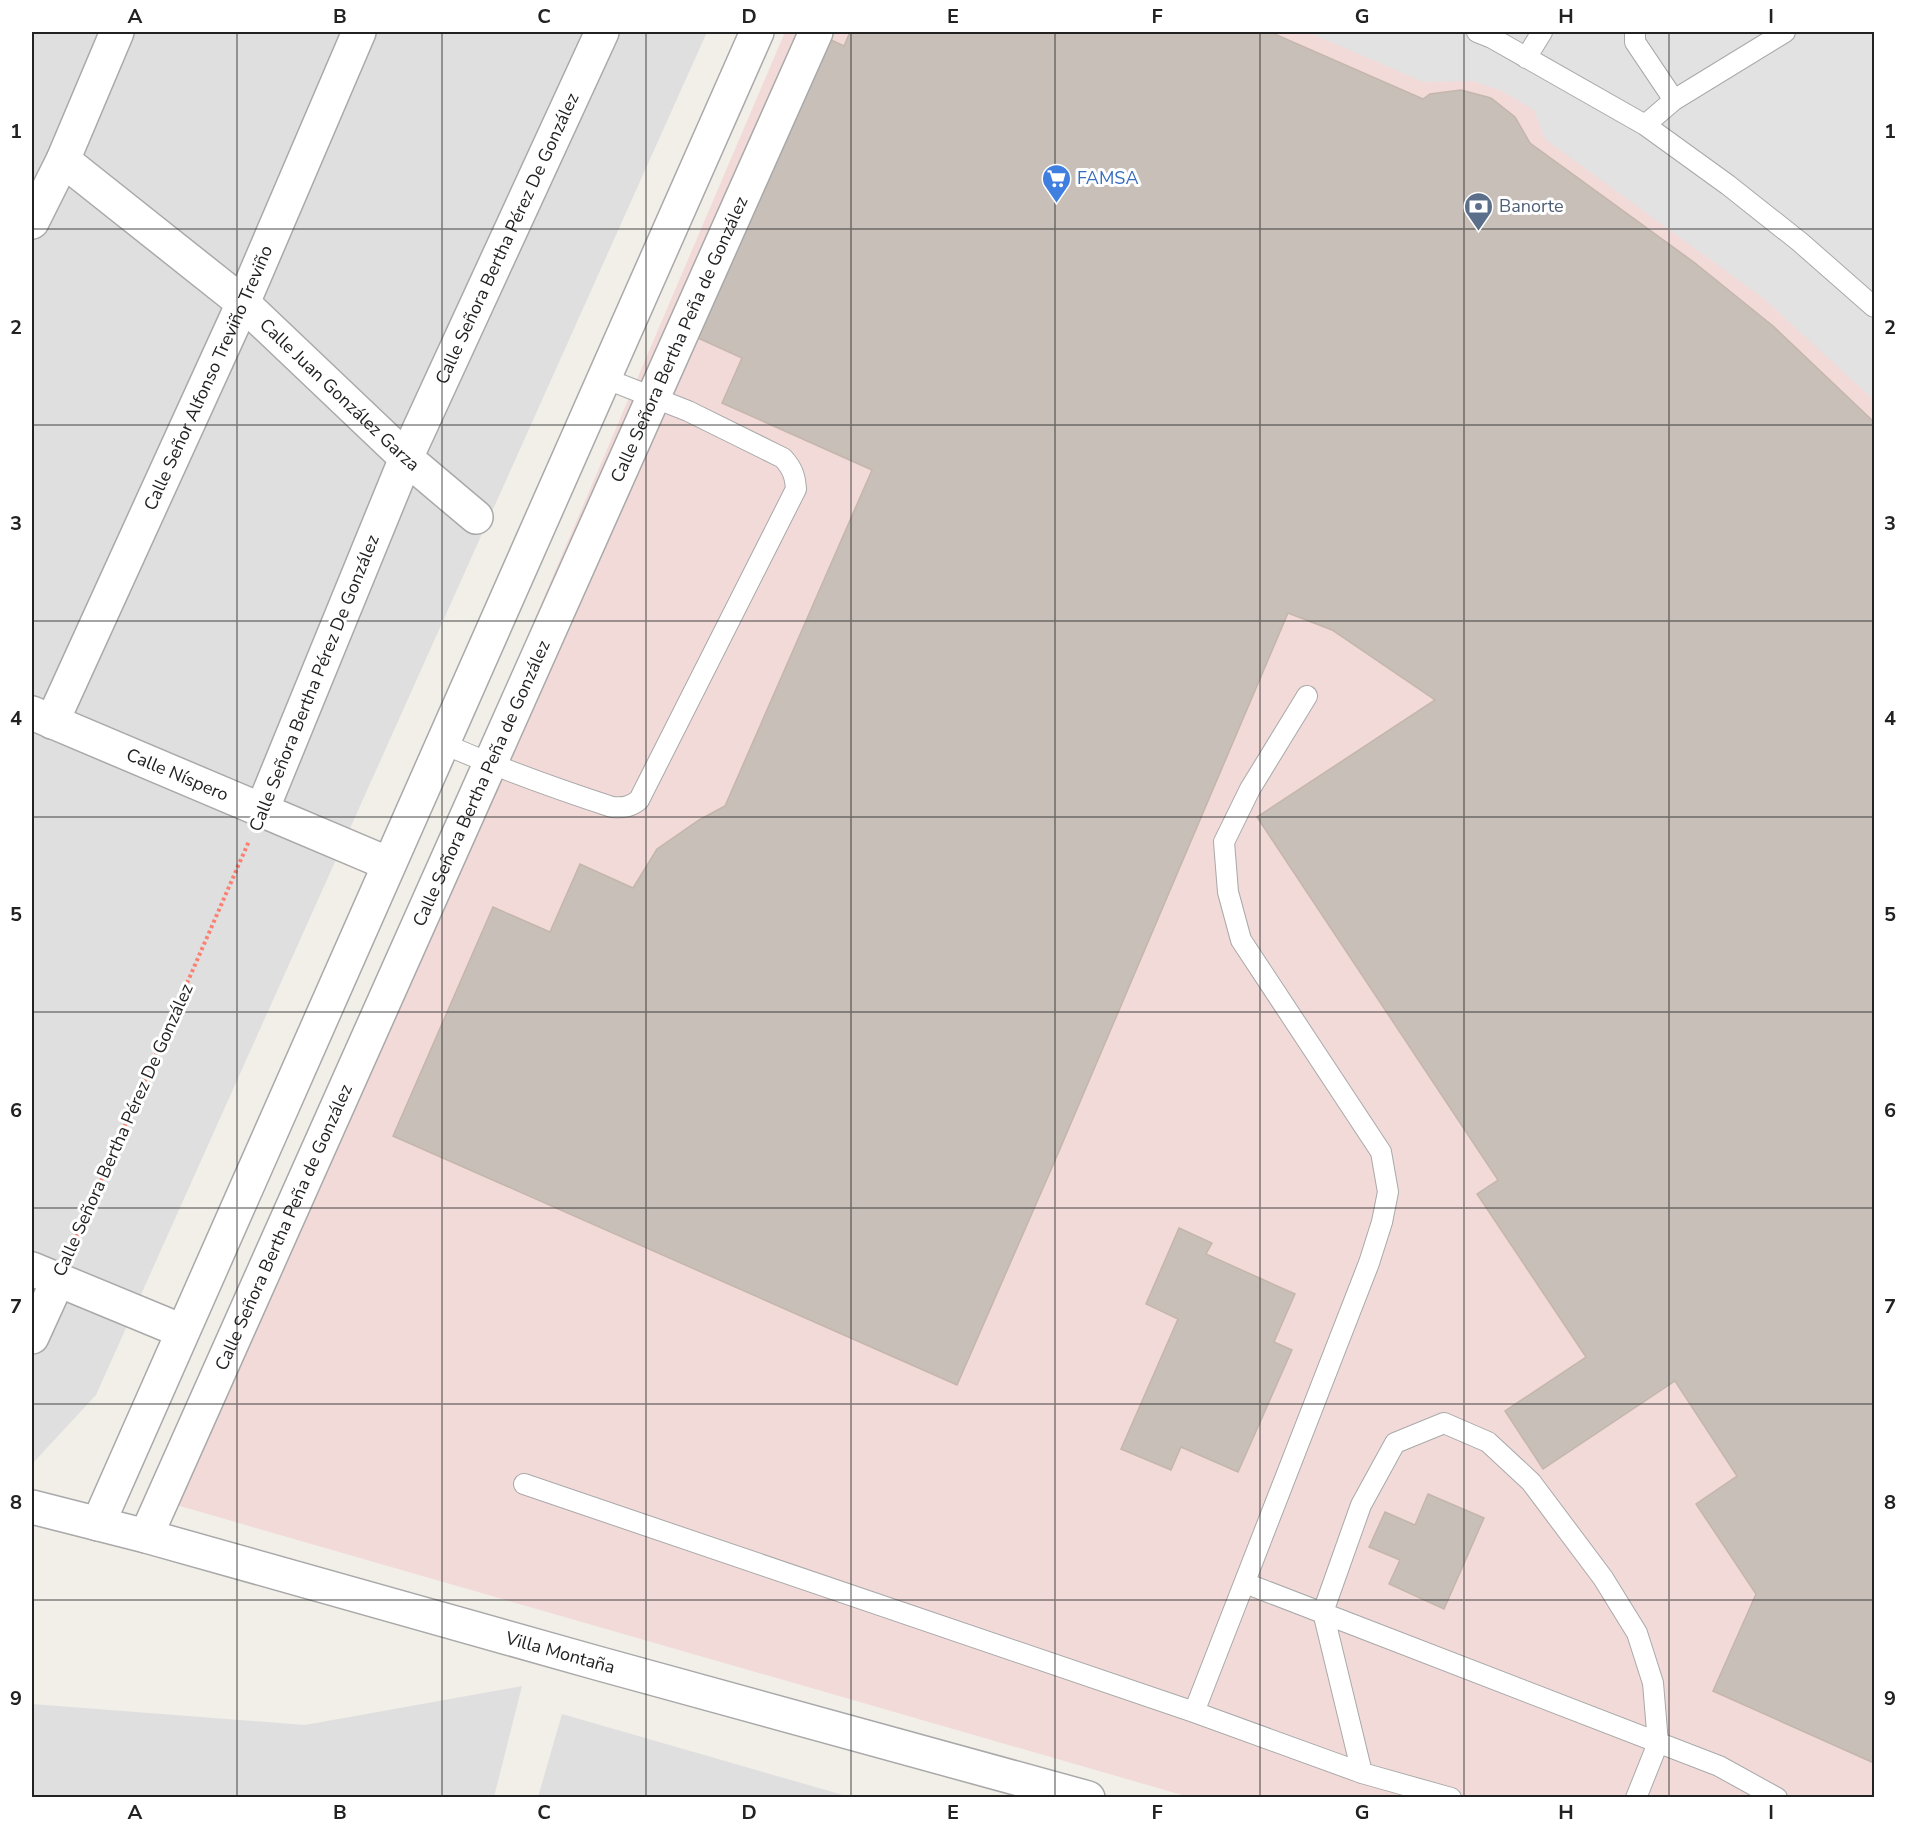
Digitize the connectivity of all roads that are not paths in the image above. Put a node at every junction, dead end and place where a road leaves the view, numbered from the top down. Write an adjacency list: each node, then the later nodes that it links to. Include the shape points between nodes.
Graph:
1 (117, 32): 13 (street)
2 (359, 32): 15 (street, Calle Señor Alfonso Treviño Treviño)
3 (602, 32): 19 (street, Calle Señora Bertha Pérez De González)
4 (757, 32): 17 (street)
5 (816, 32): 18 (street, Calle Señora Bertha Peña de González)
6 (1542, 32): 10 (lane)
7 (1635, 32): 11 (lane, via 1635,42)
8 (1785, 32): 11 (lane)
9 (1488, 34): 10 (lane)
10 (1526, 58): 12 (lane)
11 (1674, 100): 12 (lane)
12 (1645, 125): 16 (lane, via 1728,185)
13 (63, 160): 14 (street); 15 (street, Calle Juan González Garza)
14 (32, 222)
15 (243, 303): 19 (street, Calle Juan González Garza); 22 (street, Calle Señor Alfonso Treviño Treviño)
16 (1874, 305)
17 (604, 378): 18 (lane); 23 (street)
18 (653, 398): 24 (street, Calle Señora Bertha Peña de González); 24 (lane, via 783,458 795,476 796,489 639,800 631,806 612,807)
19 (406, 458): 20 (street, Calle Juan González Garza); 25 (street, Calle Señora Bertha Pérez De González)
20 (476, 517)
21 (1307, 696): 36 (lane, via 1250,789 1224,842 1228,892 1241,940 1381,1152 1388,1192 1369,1263)
22 (42, 718): 25 (street, Calle Níspero)
23 (442, 743): 24 (lane); 26 (street)
24 (489, 764): 28 (street, Calle Señora Bertha Peña de González)
25 (262, 810): 26 (street, Calle Níspero)
26 (389, 864): 27 (street)
27 (254, 1167): 28 (street); 30 (street)
28 (300, 1189): 35 (street, Calle Señora Bertha Peña de González)
29 (45, 1274): 30 (street); 31 (street, Calle Señora Bertha Pérez De González)
30 (182, 1331): 34 (street)
31 (32, 1337)
32 (524, 1484): 38 (lane)
33 (32, 1506): 34 (street, Villa Montaña)
34 (98, 1524): 35 (street, Villa Montaña)
35 (146, 1536): 41 (street, Villa Montaña)
36 (1245, 1583): 37 (lane); 38 (lane)
37 (1323, 1612): 39 (lane); 39 (lane, via 1361,1505 1395,1443 1444,1423 1488,1442 1531,1482 1603,1578 1637,1633 1653,1683); 40 (lane)
38 (1194, 1712): 40 (lane)
39 (1658, 1743): 43 (lane); 44 (lane, via 1719,1766)
40 (1362, 1773): 42 (lane)
41 (1088, 1797)
42 (1451, 1797)
43 (1636, 1797)
44 (1777, 1797)

